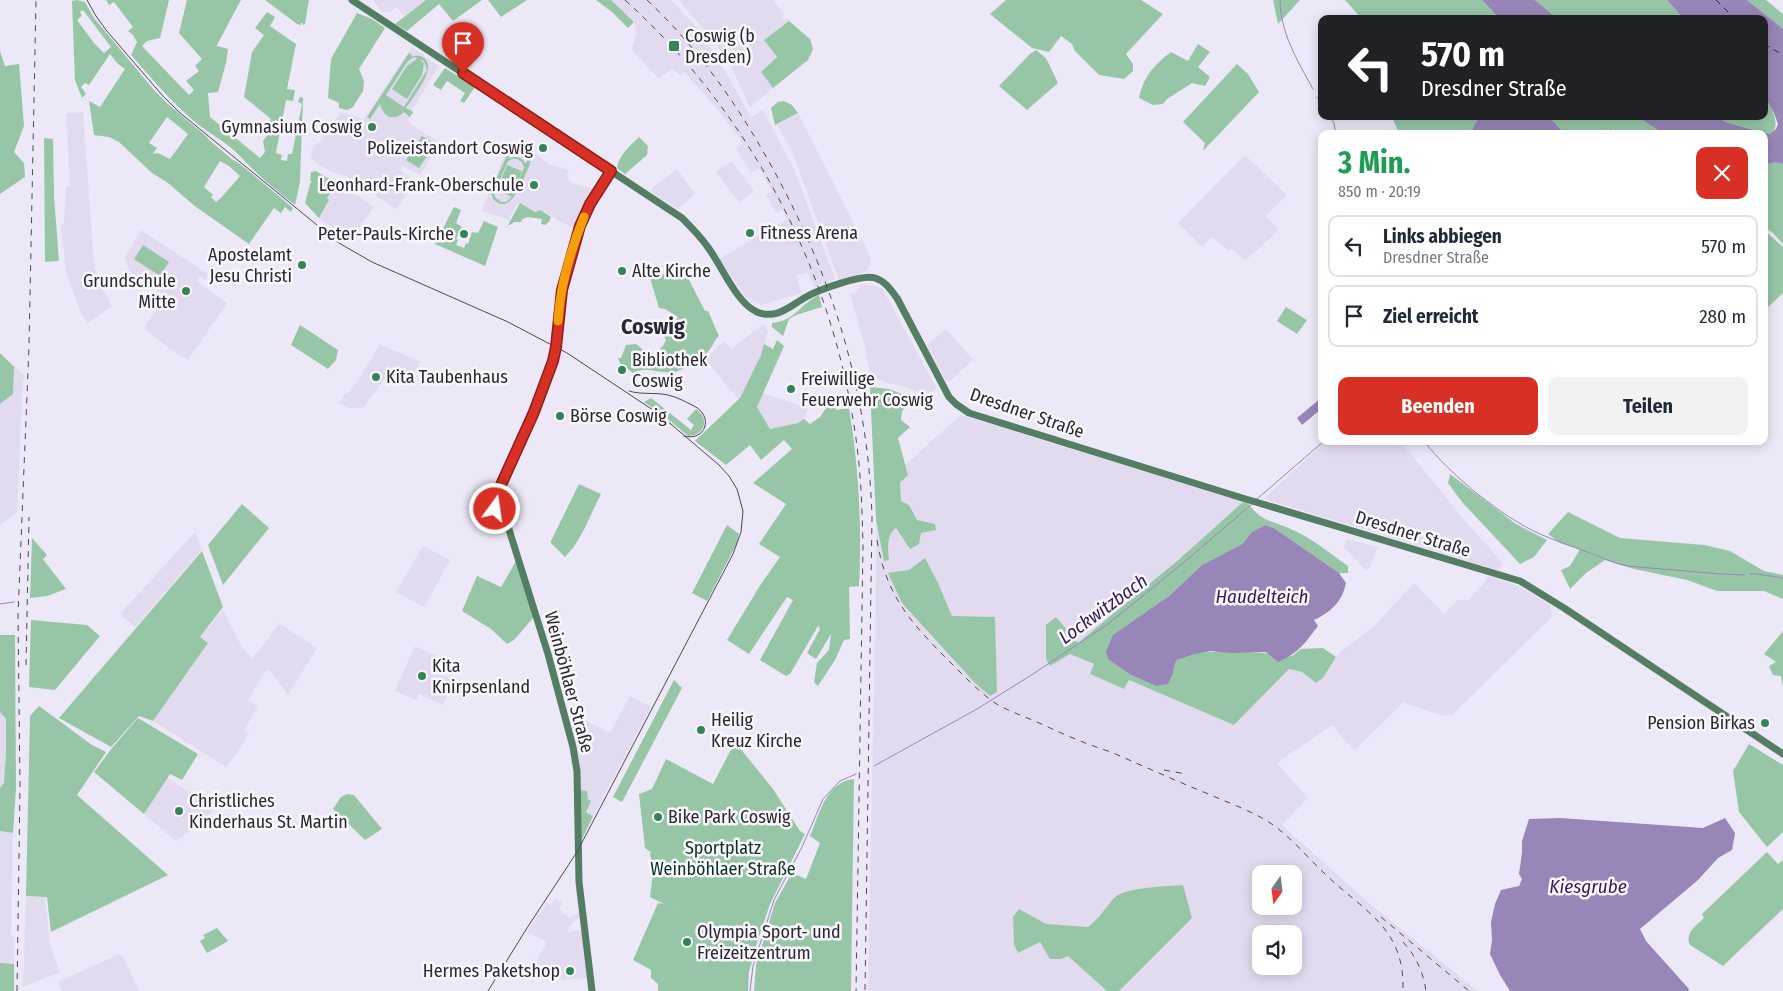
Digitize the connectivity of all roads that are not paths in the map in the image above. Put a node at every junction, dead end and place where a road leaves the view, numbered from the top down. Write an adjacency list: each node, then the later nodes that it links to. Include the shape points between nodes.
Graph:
1 (352, 0): 2 (main road, Dresdner Straße)
2 (611, 171): 3 (main road, via 580,226 562,290 553,361); 5 (main road, Dresdner Straße, via 694,229 741,299 756,311 780,312 818,292 864,277 877,278 897,298 949,397 969,412 1520,582)
3 (496, 496): 4 (main road); 4 (main road, via 488,496 485,504 488,509)
4 (497, 508): 6 (main road, Weinböhlaer Straße, via 506,520 574,747 579,882)
5 (1783, 754)
6 (592, 991)

